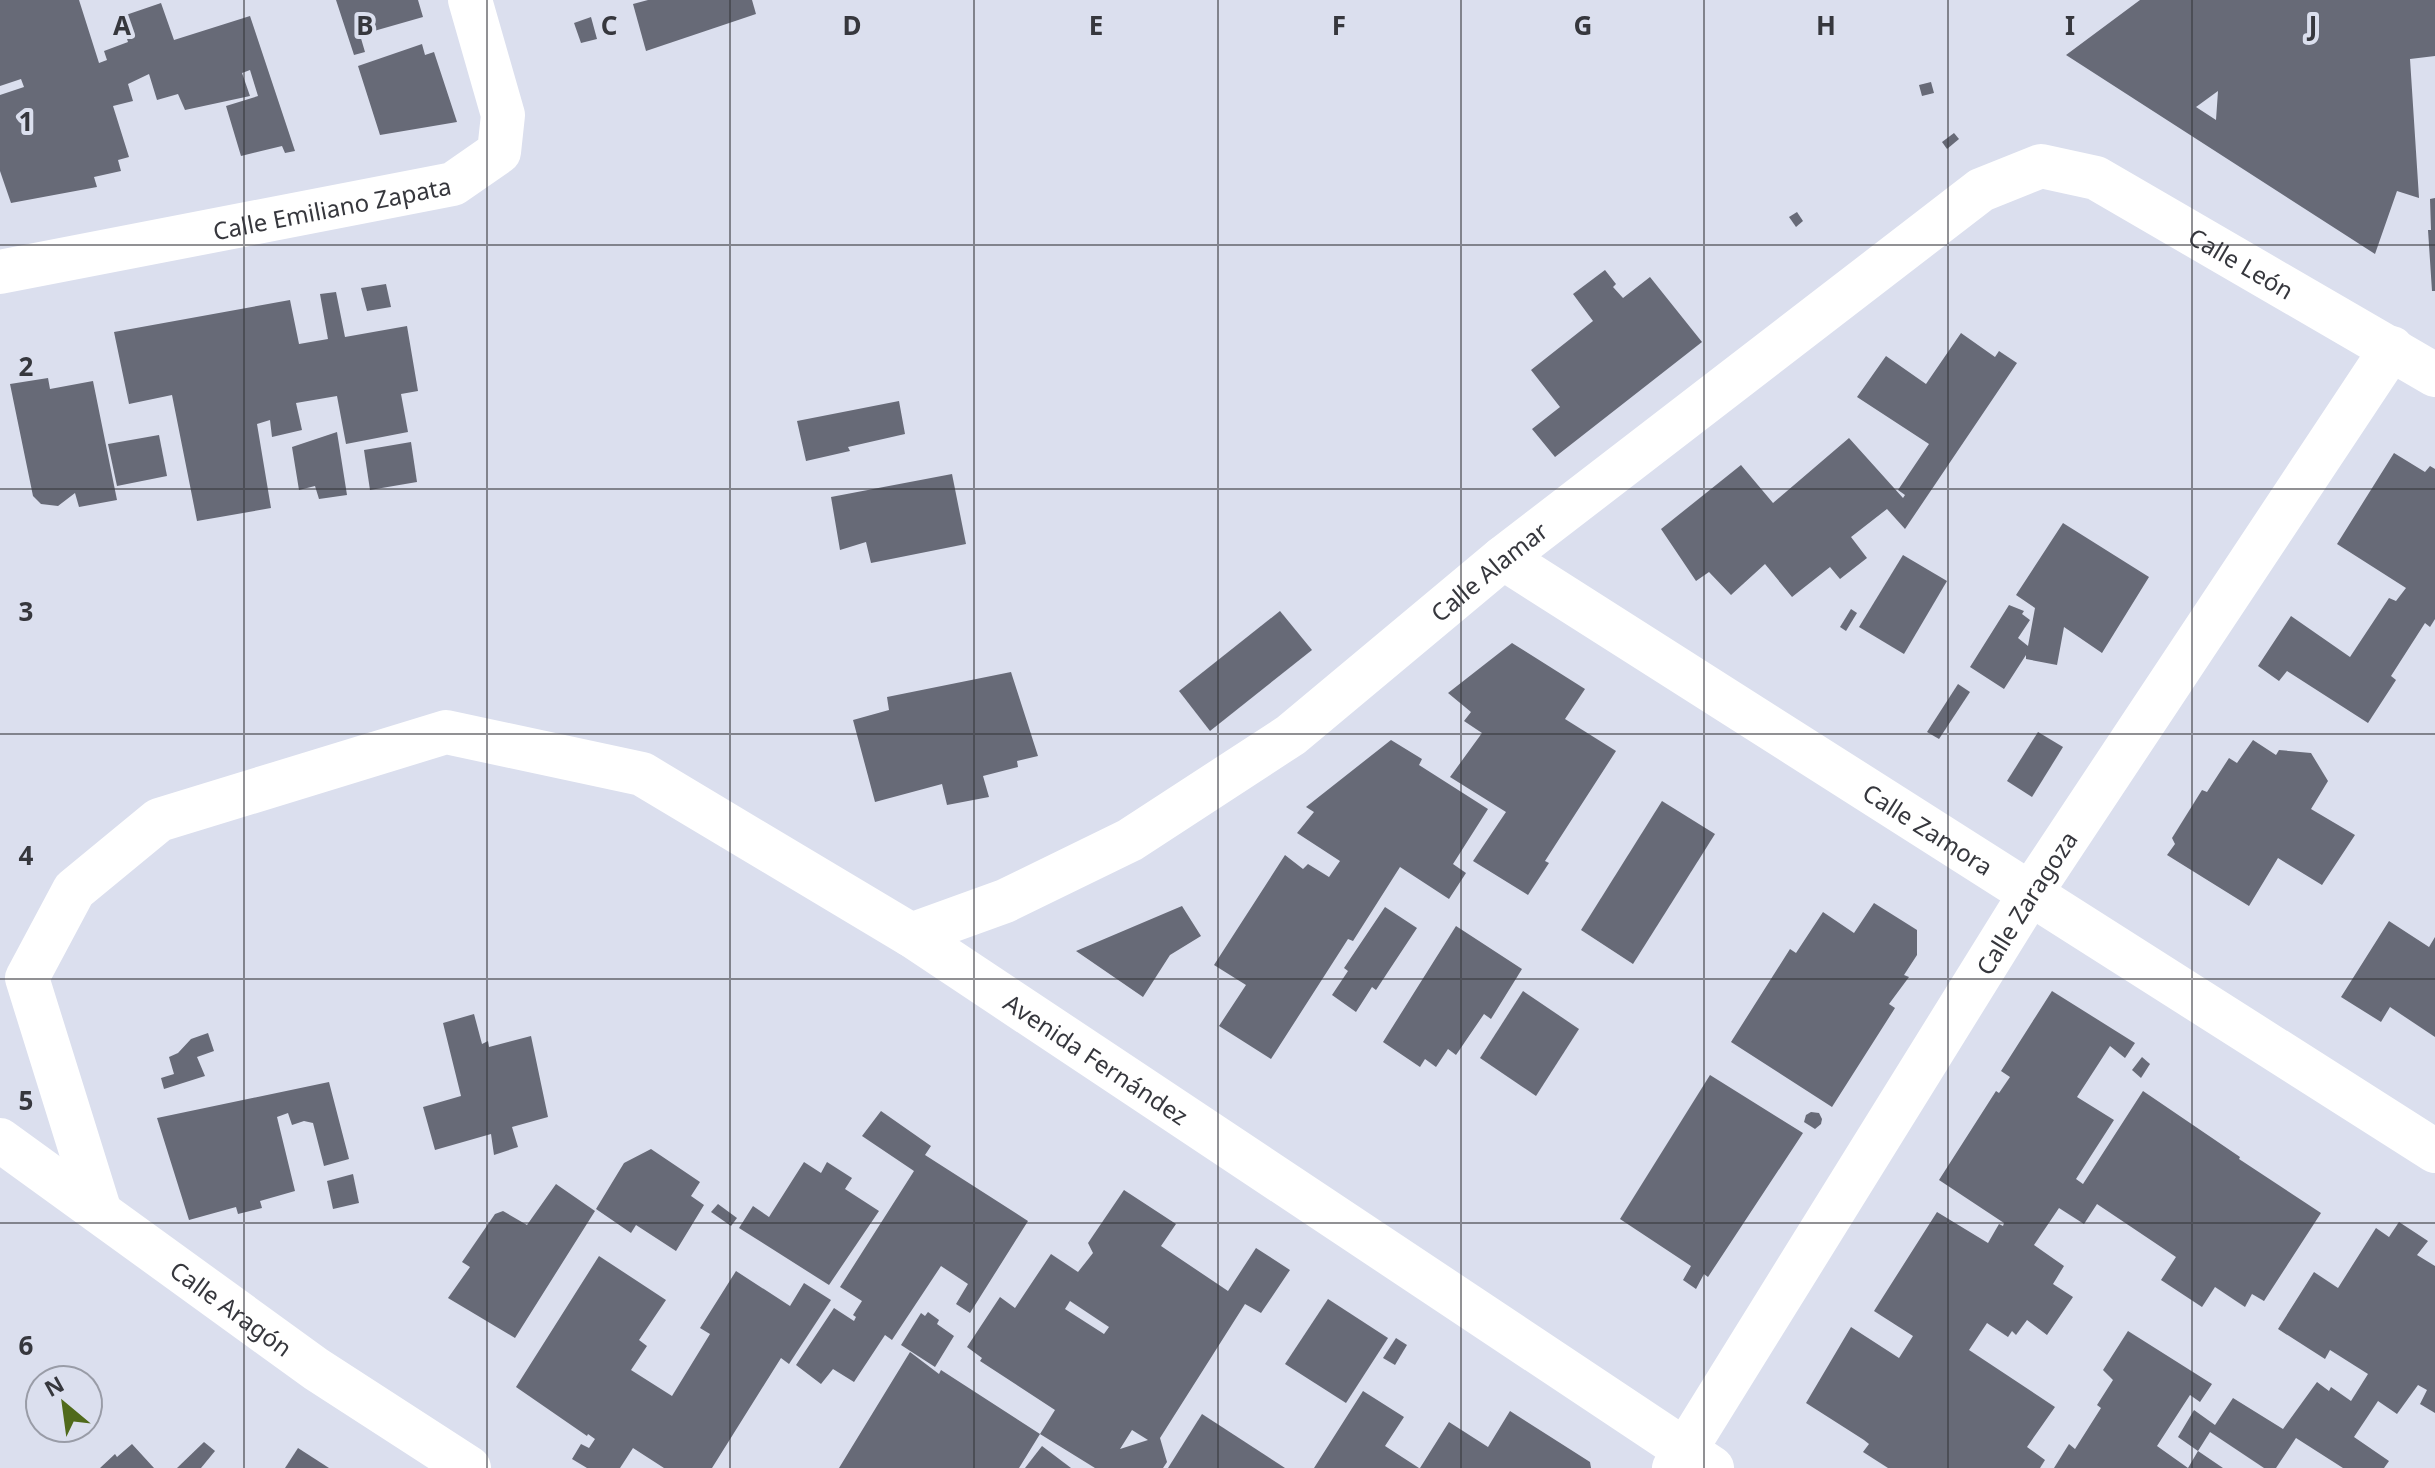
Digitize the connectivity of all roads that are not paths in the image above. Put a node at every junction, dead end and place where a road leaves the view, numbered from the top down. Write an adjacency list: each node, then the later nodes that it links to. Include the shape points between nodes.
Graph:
1 (470, 0): 3 (street, Calle Emiliano Zapata, via 503,115 499,152 453,184)
2 (2041, 166): 4 (street, Calle León, via 2096,178); 6 (street, Calle Alamar, via 1981,190)
3 (0, 272)
4 (2392, 348): 5 (street, Calle León); 7 (street, Calle Zaragoza)
5 (2435, 375)
6 (1503, 558): 7 (street, Calle Zamora); 8 (street, Calle Alamar, via 1291,735 1130,840 1005,901)
7 (2030, 894): 10 (street, Calle Zamora); 12 (street, Calle Zaragoza)
8 (911, 935): 11 (street, Avenida Fernández, via 642,774 446,732 159,820 74,890 27,978); 12 (street, Avenida Fernández)
9 (0, 1140): 11 (street, Calle Aragón)
10 (2435, 1151)
11 (100, 1212): 13 (street, Calle Aragón, via 316,1369)
12 (1691, 1462)
13 (469, 1468)

